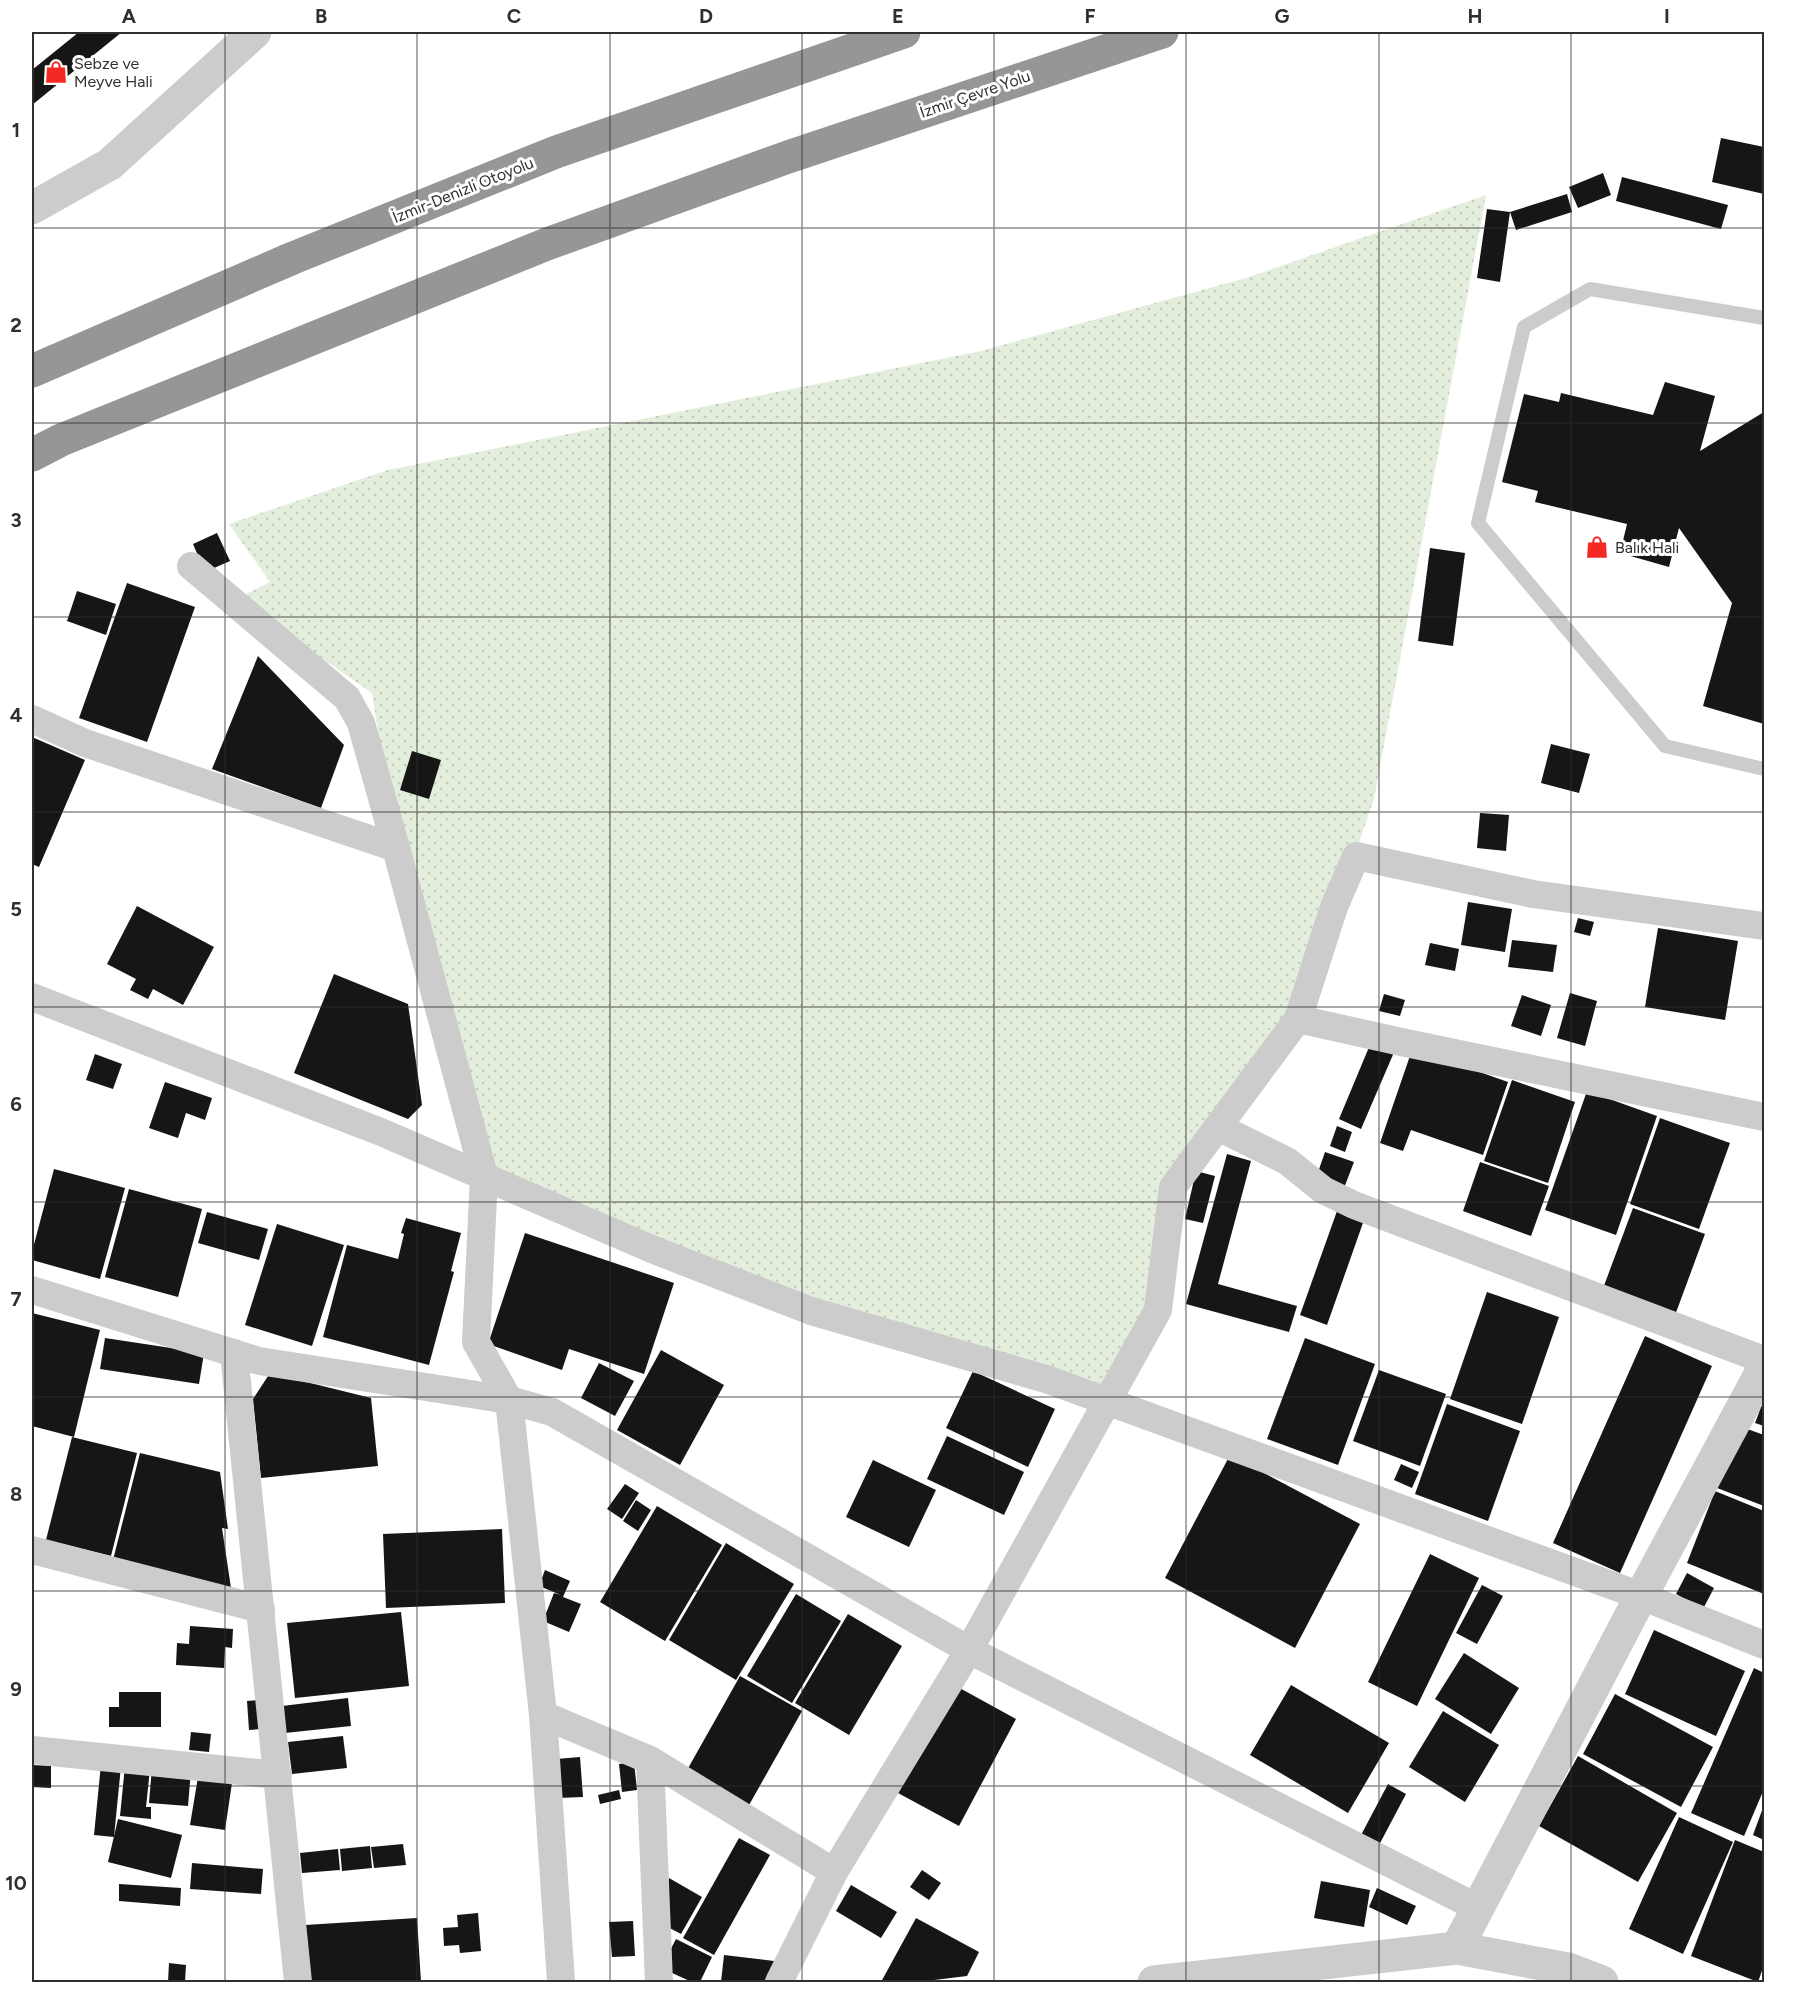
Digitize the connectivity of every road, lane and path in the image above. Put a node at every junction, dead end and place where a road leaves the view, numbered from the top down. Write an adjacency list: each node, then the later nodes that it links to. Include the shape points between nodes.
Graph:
1 (255, 32): 4 (street, via 110,164)
2 (904, 32): 6 (highway, İzmir-Denizli Otoyolu, via 556,152 293,258)
3 (1162, 32): 7 (highway, İzmir Çevre Yolu, via 788,157 547,244)
4 (32, 208)
5 (1764, 318): 10 (lane, via 1590,289 1524,327 1478,523 1665,746)
6 (32, 371)
7 (32, 455)
8 (191, 566): 11 (street, via 347,698 361,723)
9 (32, 719): 11 (street, via 85,743)
10 (1764, 769)
11 (396, 848): 17 (street)
12 (1764, 926): 14 (street, via 1533,894 1356,856 1334,907)
13 (32, 997): 17 (street)
14 (1298, 1019): 15 (street); 16 (street)
15 (1764, 1117)
16 (1218, 1127): 20 (street, via 1287,1161 1323,1190 1354,1205); 23 (street, via 1173,1187 1158,1310)
17 (484, 1176): 22 (street, via 476,1342); 23 (street, via 654,1250 810,1311 1046,1379)
18 (32, 1290): 19 (street)
19 (234, 1353): 22 (street, via 259,1361); 26 (street)
20 (1764, 1360)
21 (1764, 1367): 25 (street)
22 (509, 1400): 28 (street, via 552,1412); 29 (street)
23 (1107, 1401): 25 (street); 28 (street)
24 (32, 1550): 26 (street)
25 (1641, 1596): 27 (street); 34 (street)
26 (261, 1609): 32 (street)
27 (1764, 1645)
28 (969, 1650): 33 (street); 34 (street)
29 (543, 1715): 31 (street); 38 (street)
30 (32, 1750): 32 (street)
31 (650, 1760): 33 (street); 39 (street)
32 (278, 1775): 37 (street)
33 (834, 1872): 40 (street)
34 (1478, 1908): 35 (street)
35 (1457, 1948): 36 (street); 42 (street, via 1568,1969)
36 (1214, 1979): 41 (street)
37 (298, 1983)
38 (561, 1983)
39 (659, 1983)
40 (779, 1983)
41 (1154, 1983)
42 (1602, 1983)

